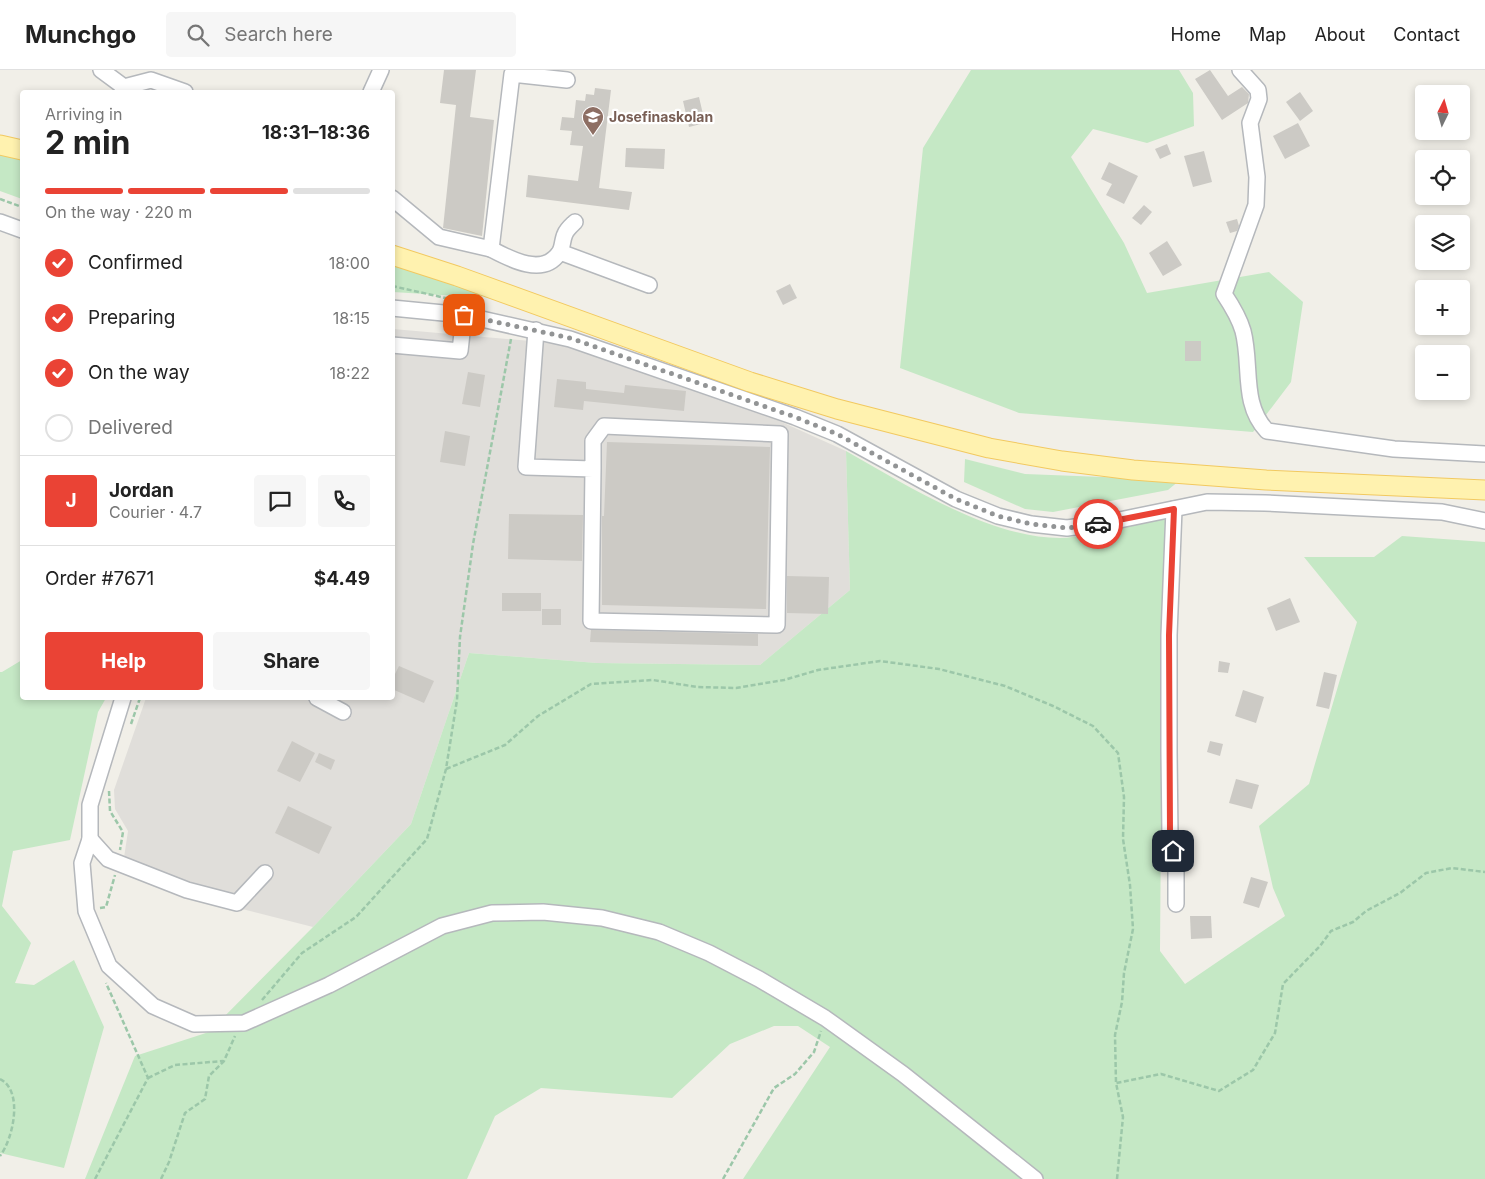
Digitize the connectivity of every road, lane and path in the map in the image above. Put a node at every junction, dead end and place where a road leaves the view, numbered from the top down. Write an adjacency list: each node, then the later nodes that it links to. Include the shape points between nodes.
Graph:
1 (100, 70): 5 (street)
2 (381, 70): 7 (street)
3 (1240, 70): 25 (street, via 1258,90 1259,99 1250,123 1257,177 1256,205 1224,294 1244,332 1251,402 1257,421 1267,431 1394,449)
4 (567, 80): 16 (street, via 512,74)
5 (123, 90): 6 (street, via 152,80)
6 (181, 90)
7 (372, 90)
8 (0, 144): 9 (main road)
9 (20, 149)
10 (0, 198): 12 (path)
11 (395, 200): 16 (street, via 439,237)
12 (20, 206)
13 (0, 222): 15 (street)
14 (575, 222): 17 (street, via 565,233)
15 (20, 229)
16 (491, 249): 17 (street, via 517,263 542,265)
17 (560, 252): 19 (street)
18 (395, 256): 27 (main road, via 750,382 837,409 989,448 1133,470)
19 (649, 285)
20 (395, 308): 21 (street)
21 (464, 315): 22 (street); 24 (street, via 460,351)
22 (513, 325): 23 (street); 35 (path, via 473,544 460,638 457,700)
23 (536, 330): 26 (street, via 526,468); 28 (street, via 570,338 795,417 837,434 956,499 998,516 1067,528)
24 (395, 345)
25 (1485, 454)
26 (593, 469): 26 (street, via 591,621 777,626 780,434 604,426 594,441)
27 (1485, 490)
28 (1174, 509): 29 (street, via 1207,502 1264,503 1442,512); 41 (street, via 1169,752 1170,834 1176,871)
29 (1485, 521)
30 (121, 700): 37 (street, via 90,805)
31 (139, 700): 34 (path)
32 (321, 700): 33 (street)
33 (343, 712)
34 (129, 730)
35 (446, 769): 45 (path, via 427,839 356,917 302,953); 49 (path, via 505,746 538,716 591,684 653,680 736,688 818,670 880,661 939,669 1004,686 1053,706 1093,726 1118,753 1133,929 1115,1035)
36 (109, 791): 38 (path, via 110,811 123,832)
37 (90, 839): 38 (street, via 108,860); 42 (street, via 82,863)
38 (118, 863): 40 (street, via 187,890 237,904); 42 (path, via 106,907)
39 (1485, 872): 49 (path, via 1452,868 1426,873 1353,922 1331,931 1283,984 1275,1033 1253,1070 1219,1090 1161,1074)
40 (265, 873)
41 (1176, 904)
42 (86, 911): 45 (street, via 109,966 153,1006 194,1024)
43 (104, 978): 47 (path)
44 (825, 1018): 45 (street, via 742,970 659,932 602,918 543,912 492,913 442,926 329,985); 53 (path, via 814,1052 795,1074 774,1088); 54 (street, via 903,1074)
45 (244, 1023): 46 (path, via 230,1044)
46 (224, 1061): 47 (path, via 175,1065); 52 (path, via 210,1076 206,1099 185,1112)
47 (148, 1078): 51 (path)
48 (0, 1079): 50 (path, via 6,1082 14,1098 13,1129)
49 (1116, 1083): 55 (path, via 1123,1117)
50 (0, 1156)
51 (95, 1179)
52 (161, 1179)
53 (723, 1179)
54 (1035, 1179)
55 (1117, 1179)

